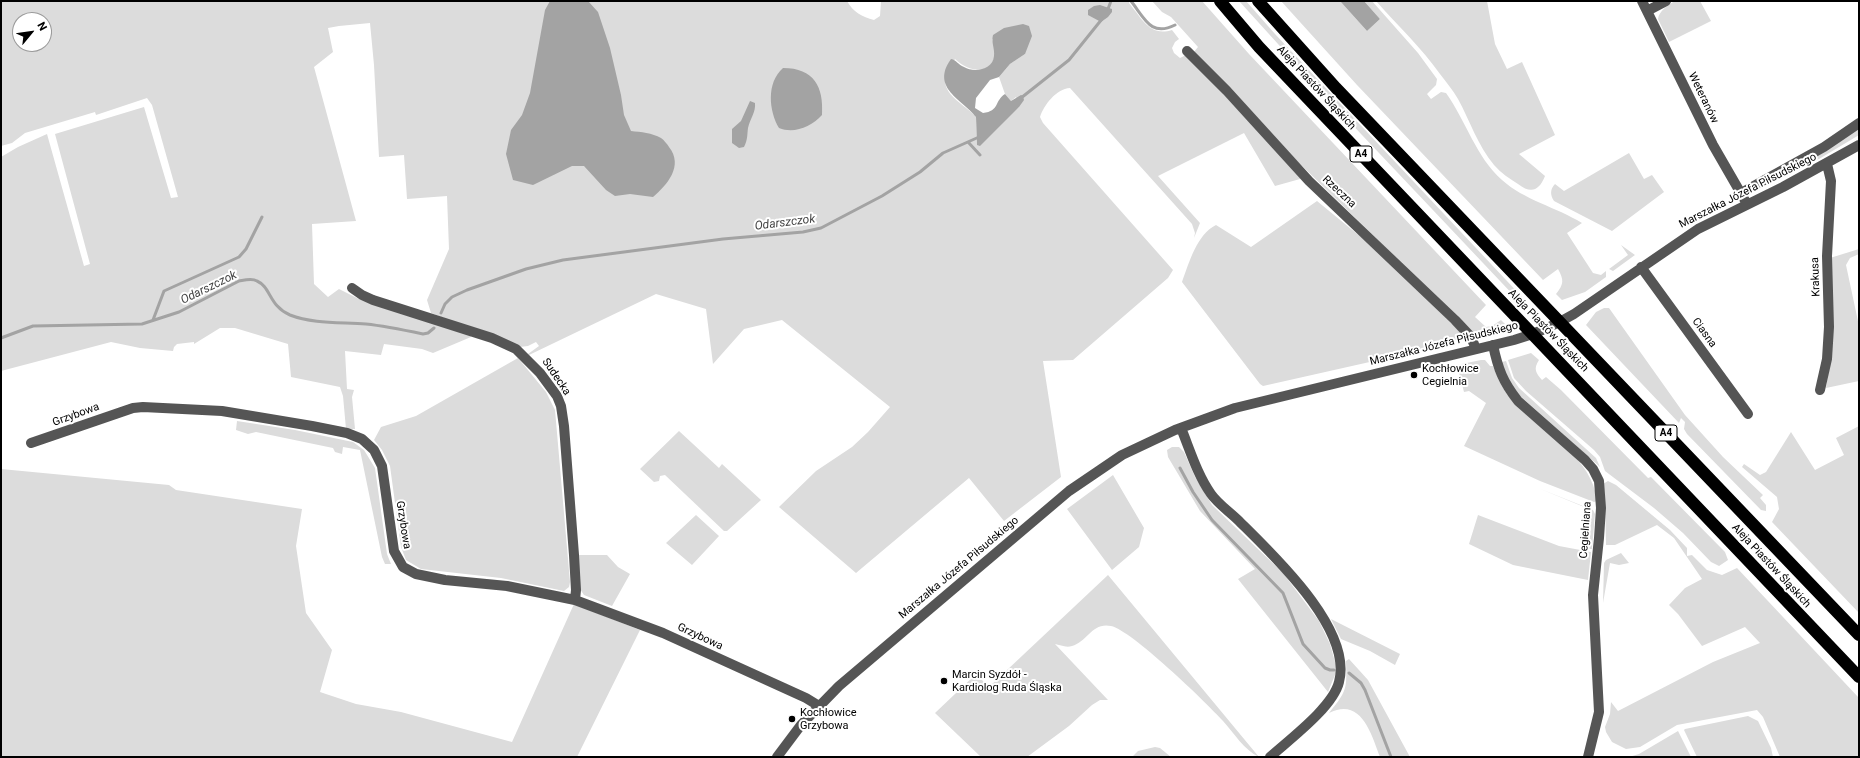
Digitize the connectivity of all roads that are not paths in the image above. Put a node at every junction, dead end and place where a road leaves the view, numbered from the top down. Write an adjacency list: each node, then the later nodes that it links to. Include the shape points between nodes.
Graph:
1 (1220, 1): 22 (highway, Aleja Piastów Śląskich / A4, via 1270,58)
2 (1258, 1): 21 (highway, Aleja Piastów Śląskich / A4, via 1336,88)
3 (1642, 1): 5 (street, Weteranów)
4 (1666, 1): 5 (street)
5 (1647, 11): 10 (street, Weteranów, via 1713,145)
6 (1187, 51): 15 (street, Rzeczna, via 1227,90 1309,181 1455,320 1471,337)
7 (1859, 122): 10 (street, Marszałka Józefa Piłsudskiego, via 1824,147)
8 (1859, 145): 9 (street, Marszałka Józefa Piłsudskiego)
9 (1827, 164): 11 (street, Marszałka Józefa Piłsudskiego); 16 (street, Krakusa, via 1831,181 1826,256 1829,327 1827,359)
10 (1741, 192): 11 (street, Weteranów)
11 (1747, 204): 12 (street, Marszałka Józefa Piłsudskiego, via 1698,229)
12 (1641, 266): 14 (street, Marszałka Józefa Piłsudskiego, via 1557,324 1537,333); 17 (street, Ciasna)
13 (352, 288): 20 (street, Sudecka, via 373,300 492,338 516,349 531,362 550,386 561,406 564,426)
14 (1493, 345): 15 (street, Marszałka Józefa Piłsudskiego); 26 (street, Cegielniana, via 1500,375 1518,402 1585,460 1599,481 1600,538 1593,595 1599,712)
15 (1476, 349): 18 (street, Marszałka Józefa Piłsudskiego, via 1258,402)
16 (1820, 390)
17 (1748, 414)
18 (1181, 428): 23 (street, Marszałka Józefa Piłsudskiego, via 1122,455 1069,491); 25 (street, via 1212,494 1295,579 1327,625 1337,645 1341,666 1339,682 1333,696)
19 (31, 443): 20 (street, Grzybowa, via 133,408 143,407 222,412 347,433 362,439 379,458 384,472 394,551 408,571 422,576 507,586)
20 (575, 600): 23 (street, Grzybowa, via 677,639)
21 (1859, 635)
22 (1859, 677)
23 (819, 706): 24 (street, Marszałka Józefa Piłsudskiego, via 801,724)
24 (777, 757)
25 (1270, 757)
26 (1588, 757)

